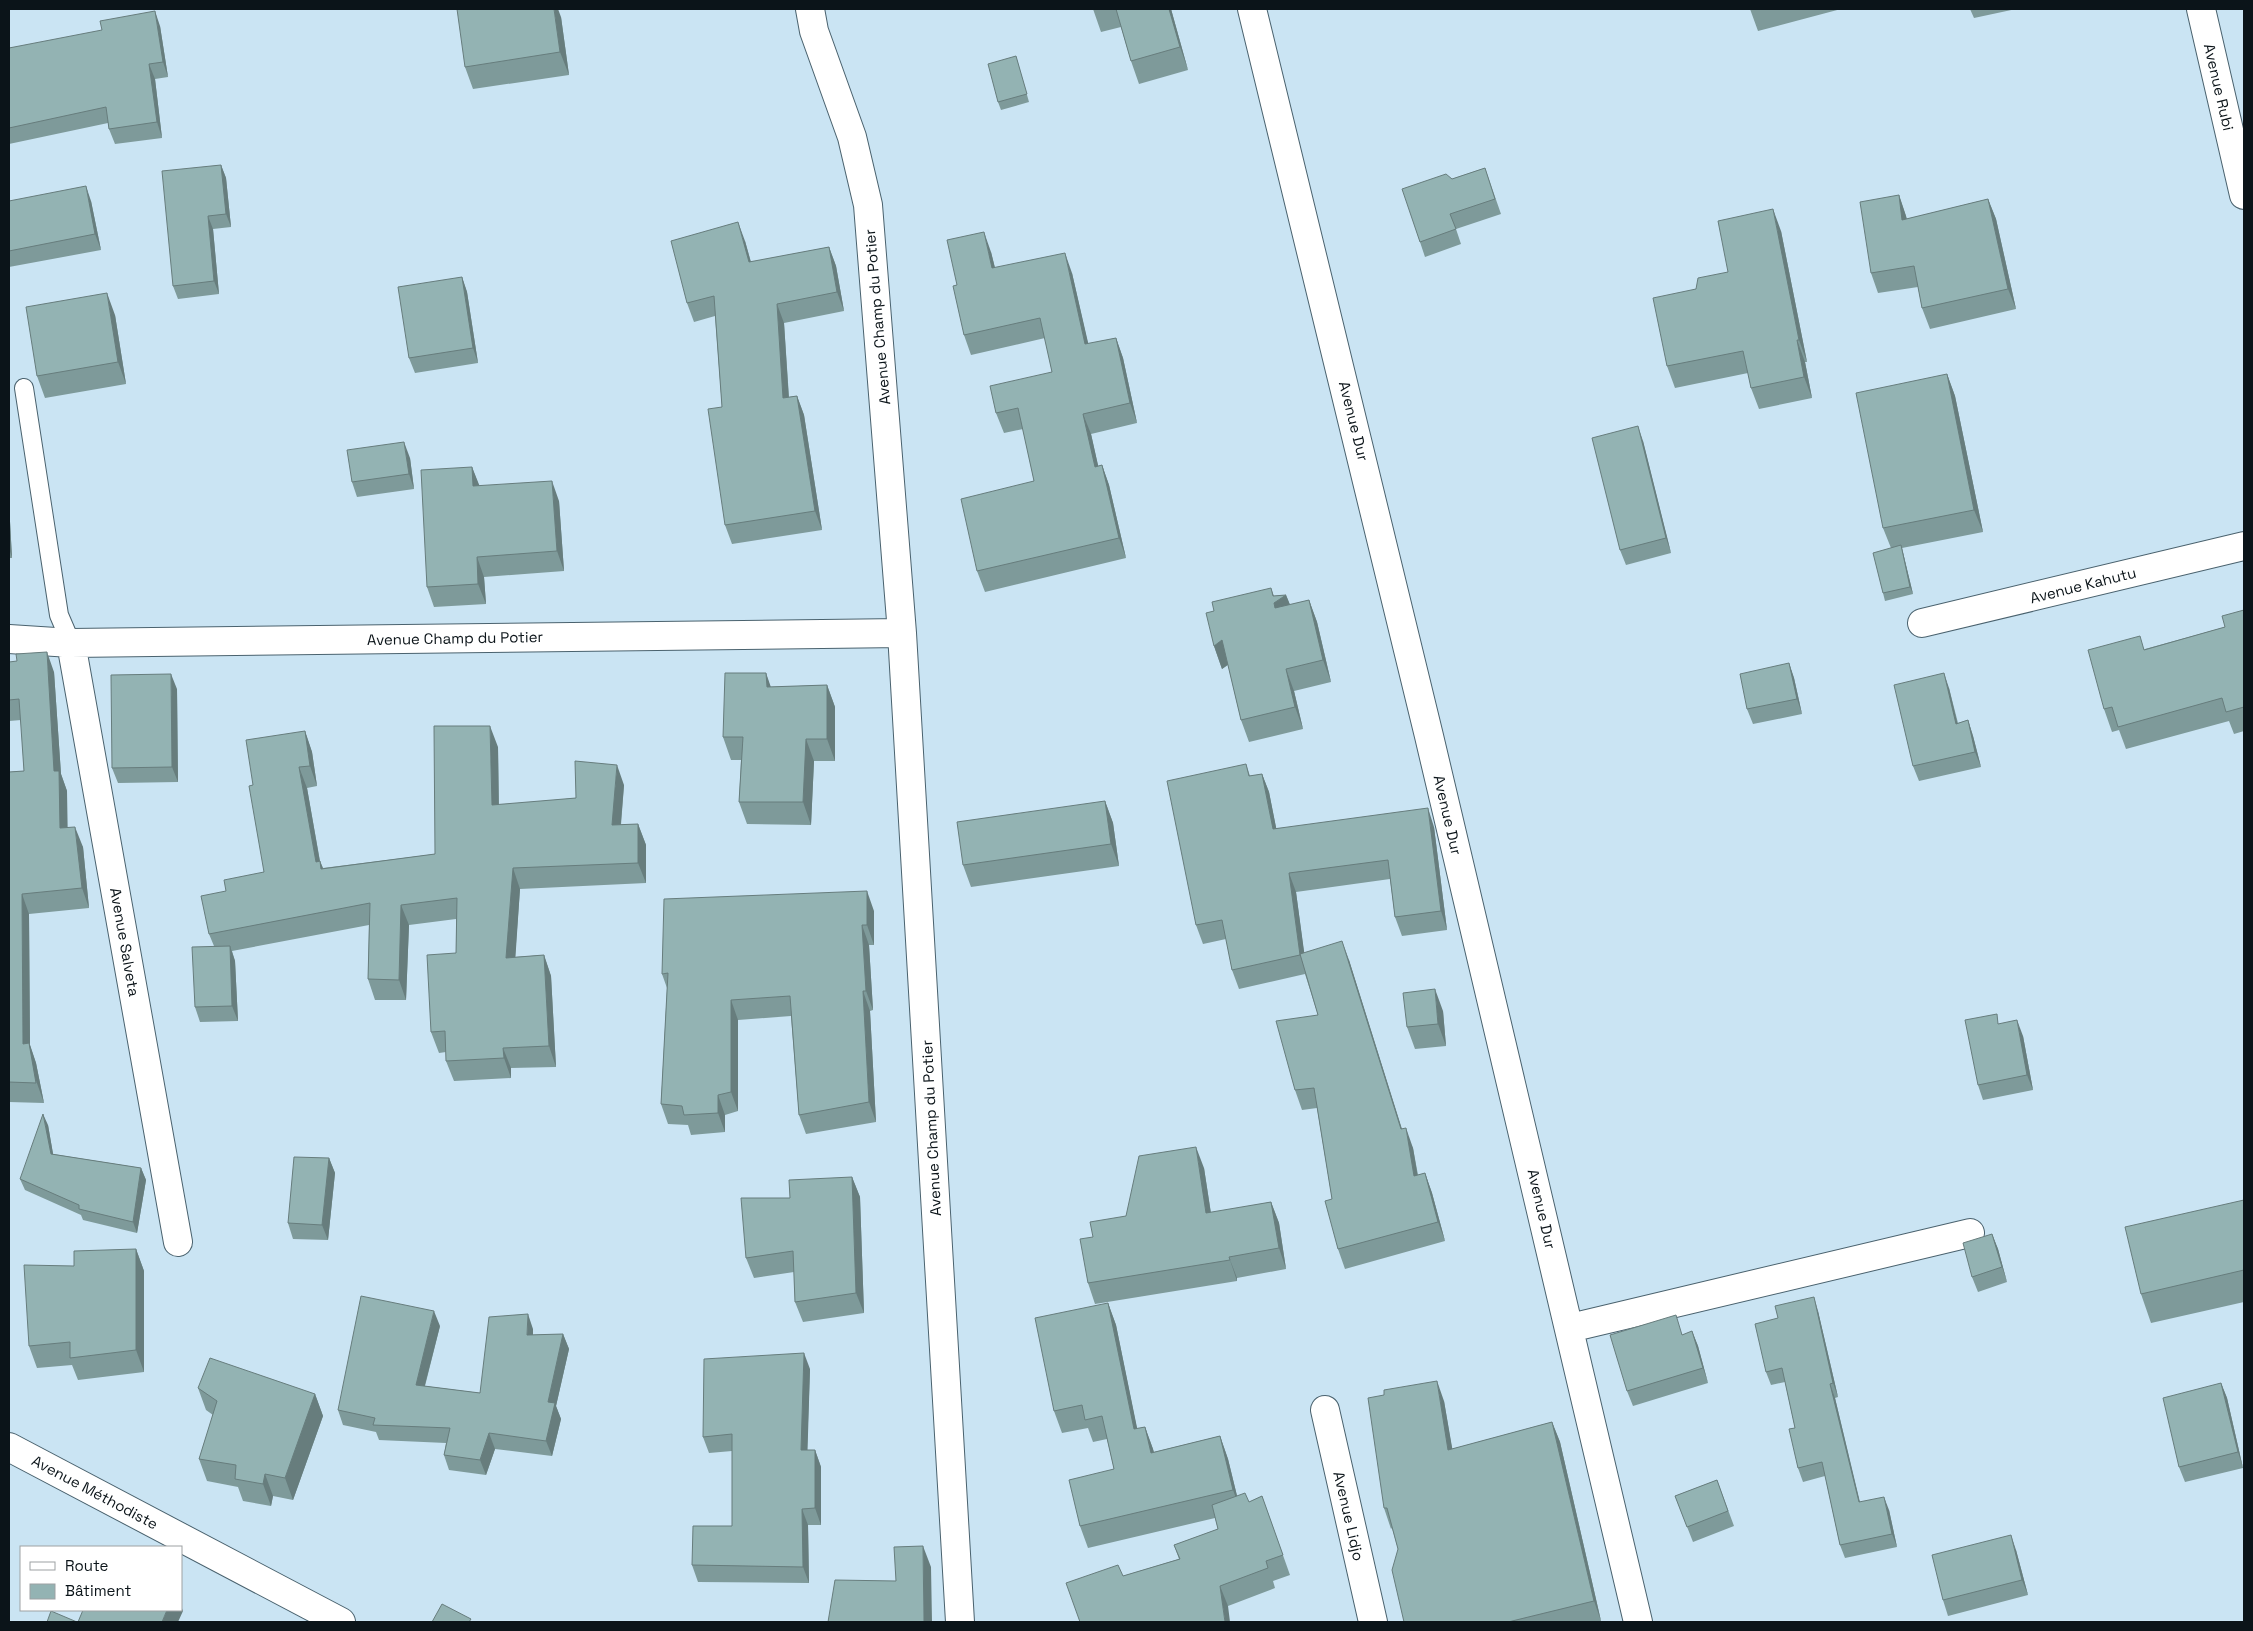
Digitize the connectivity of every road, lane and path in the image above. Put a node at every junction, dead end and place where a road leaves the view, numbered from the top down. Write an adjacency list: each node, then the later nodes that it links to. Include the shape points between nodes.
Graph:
1 (810, 9): 8 (street, Avenue Champ du Potier, via 814,31 852,138 868,205)
2 (1252, 9): 13 (street, Avenue Dur)
3 (2201, 9): 4 (street, Avenue Rubi)
4 (2244, 195)
5 (24, 388): 10 (lane, via 59,616)
6 (2244, 546): 7 (street, Avenue Kahutu)
7 (1922, 623)
8 (902, 633): 10 (street, Avenue Champ du Potier); 17 (street, Avenue Champ du Potier)
9 (9, 639): 10 (street, Avenue Champ du Potier)
10 (71, 643): 12 (street, Avenue Salveta)
11 (1970, 1233): 13 (street)
12 (178, 1242)
13 (1570, 1328): 19 (street, Avenue Dur)
14 (1325, 1410): 18 (street, Avenue Lidjo)
15 (9, 1447): 16 (street, Avenue Méthodiste)
16 (341, 1622)
17 (960, 1622)
18 (1373, 1622)
19 (1638, 1622)

